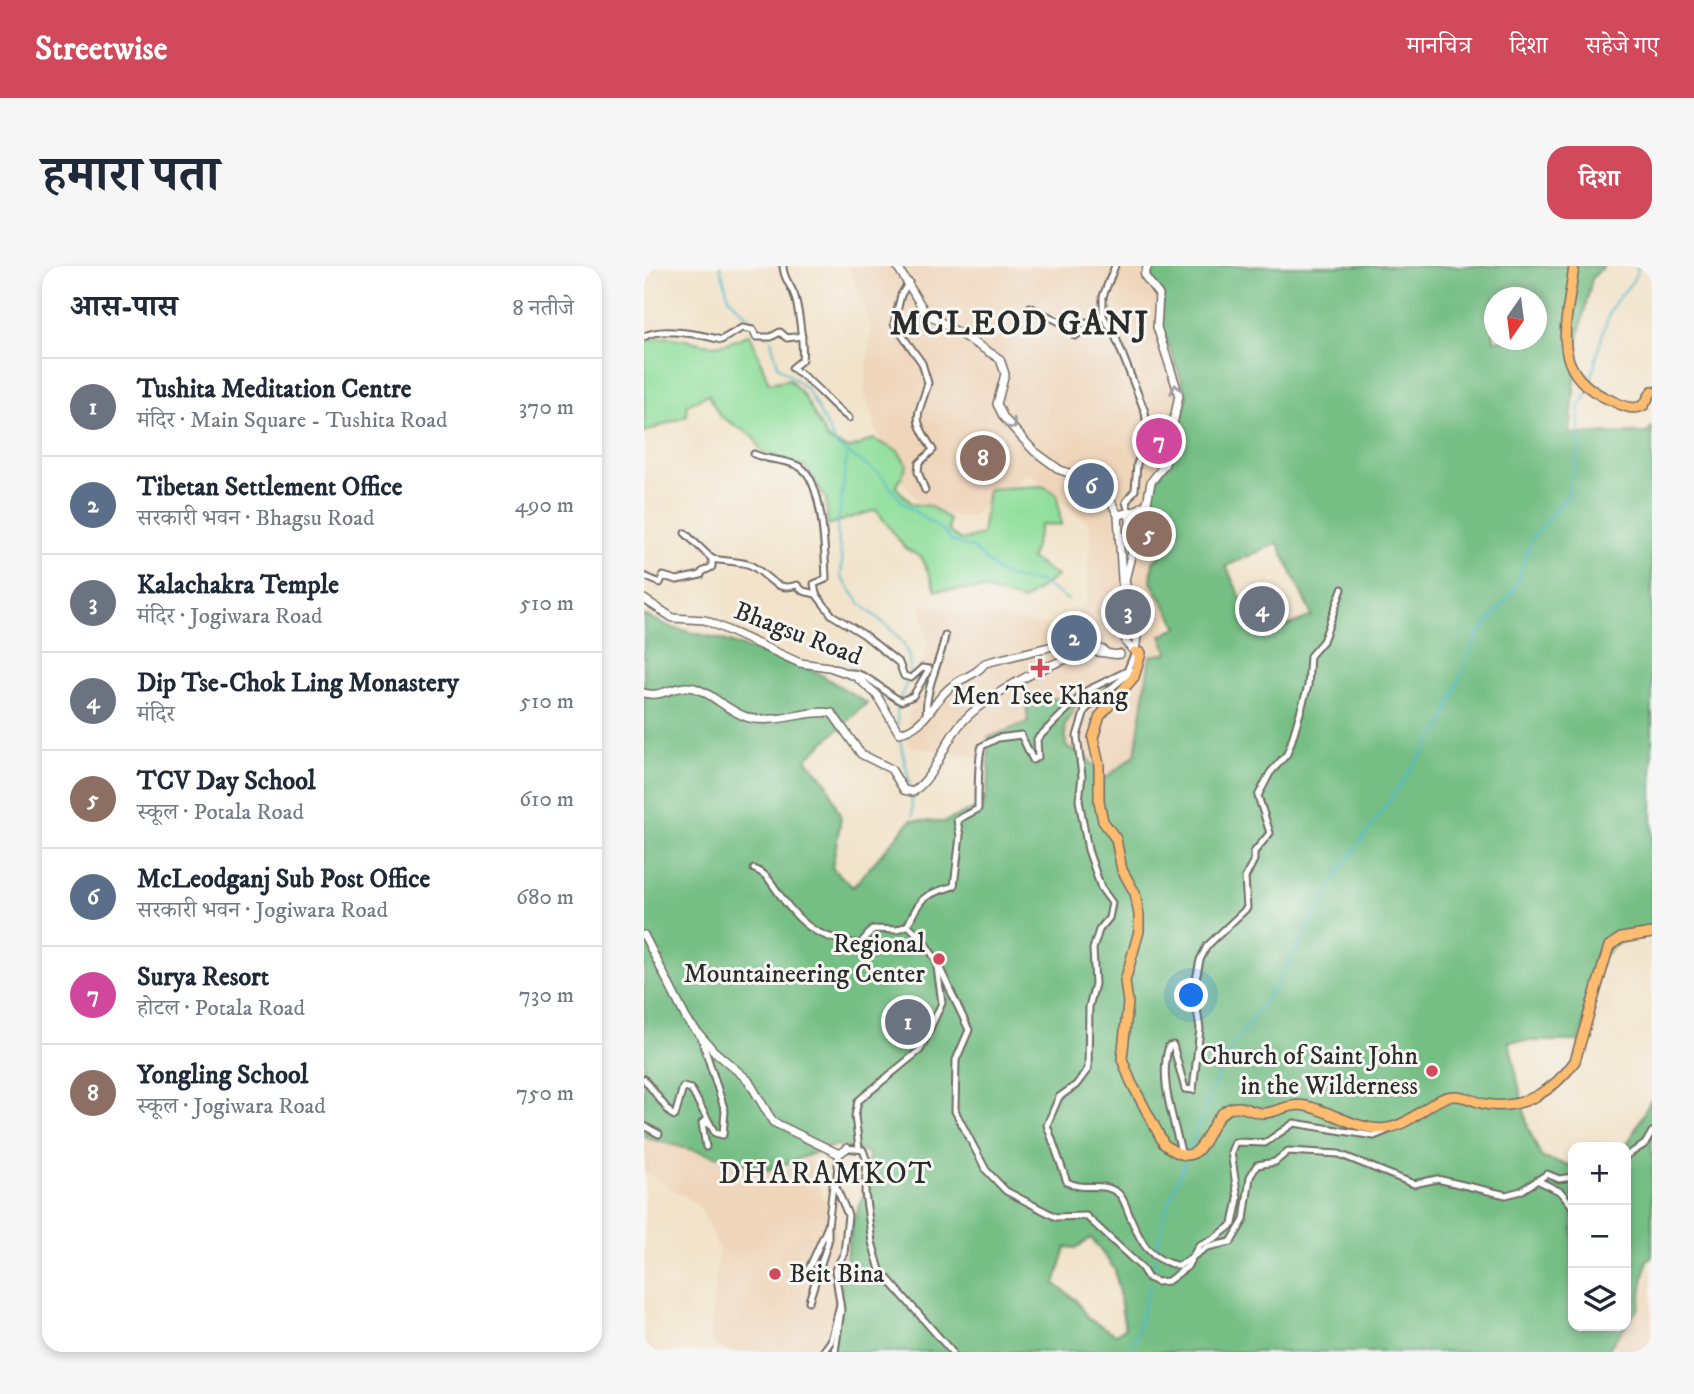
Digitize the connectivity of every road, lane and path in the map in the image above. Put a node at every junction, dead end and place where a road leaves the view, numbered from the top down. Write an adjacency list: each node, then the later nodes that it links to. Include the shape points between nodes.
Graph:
1 (783, 266): 9 (street, via 794,293)
2 (897, 266): 6 (street)
3 (1115, 266): 8 (street, via 1103,296)
4 (1148, 266): 16 (street, one-way to 4, via 1147,503 1151,482 1164,464 1178,404 1174,376 1157,327 1158,295 1144,275)
5 (1574, 266): 12 (main road, via 1565,324 1573,374 1585,387 1631,409 1638,408)
6 (909, 281): 15 (street, via 894,324 922,363 928,383 918,405 917,424 933,450 919,463); 17 (street, one-way to 17, via 925,312 1000,359 1005,374 997,404 1034,452 1075,475 1086,489 1108,496)
7 (1030, 307): 8 (street, via 1072,328)
8 (1103, 316): 10 (street); 16 (street, via 1114,332 1145,412 1147,437 1137,464 1135,490 1126,502)
9 (802, 336): 11 (street, via 787,338 780,332 757,337 753,330 742,328 720,340 703,334 649,333); 13 (street, via 802,359 792,368)
10 (1075, 336)
11 (644, 337)
12 (1652, 391)
13 (849, 418)
14 (754, 453): 22 (street, via 791,462 814,480 825,534 827,579 814,584)
15 (925, 490)
16 (1129, 512): 17 (street); 25 (street, via 1133,548 1125,580 1137,636)
17 (1118, 515): 25 (street, via 1126,643)
18 (685, 533): 19 (street)
19 (712, 559): 20 (street, via 712,568 694,577 677,580 663,576 660,583); 22 (street, via 747,563 775,585 785,589 797,585)
20 (644, 576)
21 (1342, 589): 45 (street, via 1323,641 1310,656 1308,686 1287,754 1258,796 1270,834 1254,852 1245,878 1247,908 1207,946 1200,960 1194,989 1200,1029 1193,1090 1185,1090 1173,1045 1167,1053 1167,1088)
22 (816, 594): 27 (street, via 832,615 899,663 906,677 929,669 913,696 898,700 865,675)
23 (644, 599): 27 (street, Bhagsu Road, via 673,618 705,620 800,663)
24 (945, 636): 29 (street, via 940,665 927,691)
25 (1135, 652): 26 (street); 31 (street, via 1127,671 1086,691 1037,739 1038,757 1033,760 1021,735 982,746 978,809 957,820 960,836 954,886 930,892 919,901); 45 (main road, via 1142,657 1134,677 1105,709 1093,737 1103,821 1116,839 1139,915 1125,981 1128,1003 1122,1059 1164,1144); 53 (street, via 1137,662 1130,674 1085,710 1078,727 1081,815 1097,878 1112,903 1093,948 1088,1069 1059,1097 1046,1125 1067,1182 1108,1186 1121,1196 1141,1242 1158,1260 1179,1266)
26 (1120, 654): 28 (street, via 1070,657 991,698 956,729 928,781 913,792 904,790 891,769 861,754 832,713 751,718 699,689); 29 (street, via 1073,641 985,663 977,673 953,685)
27 (848, 673): 29 (street, Bhagsu Road, via 876,694 897,732)
28 (644, 693)
29 (926, 719)
30 (754, 869): 31 (street, via 768,875 794,914 827,939 860,944 873,929 897,930)
31 (908, 925): 34 (street)
32 (1652, 933): 37 (main road, via 1621,938 1609,946 1575,1061 1563,1077 1516,1105 1488,1105 1454,1096 1436,1101)
33 (644, 935): 35 (street, via 687,1020)
34 (936, 960): 44 (street, via 942,1003 938,1015 920,1050 858,1101); 53 (street, via 969,1030 956,1060 955,1111 995,1181 1056,1217 1086,1216 1157,1282 1177,1275)
35 (700, 1034): 39 (street, via 725,1111 723,1135); 47 (street, via 748,1080 773,1122)
36 (644, 1079): 39 (street, via 676,1116 683,1087 691,1089)
37 (1397, 1125): 45 (main road, via 1376,1129 1306,1106 1255,1113 1239,1107 1217,1118 1206,1144); 53 (street, via 1374,1136 1294,1123 1265,1143 1235,1142 1231,1152 1238,1199 1233,1224 1205,1240)
38 (644, 1126): 41 (street)
39 (711, 1127): 42 (street, via 702,1123)
40 (1652, 1132): 46 (street, via 1645,1144)
41 (659, 1134)
42 (706, 1147)
43 (848, 1148): 44 (street); 47 (street)
44 (859, 1148): 59 (street, via 867,1161 865,1194 880,1270)
45 (1185, 1153)
46 (1631, 1153)
47 (839, 1154): 48 (street)
48 (836, 1165): 52 (street); 56 (street, via 836,1187 848,1215 844,1253 835,1270)
49 (1568, 1178): 50 (street, via 1547,1174)
50 (1537, 1180): 51 (street, via 1561,1192); 53 (street, via 1506,1195 1437,1179 1414,1184 1339,1154 1288,1151 1275,1162 1257,1165 1250,1177 1244,1220 1231,1242 1207,1247)
51 (1571, 1205)
52 (828, 1226): 54 (street); 55 (street, via 828,1242)
53 (1189, 1259)
54 (807, 1273)
55 (809, 1301)
56 (841, 1302): 57 (street, via 831,1341); 58 (street)
57 (823, 1352)
58 (835, 1352)
59 (952, 1352)

